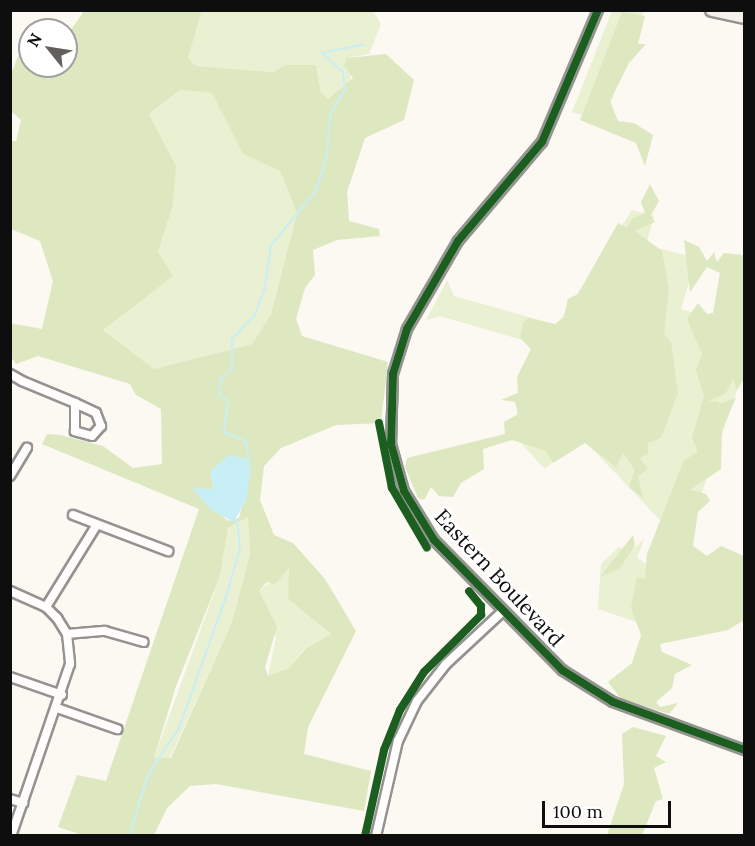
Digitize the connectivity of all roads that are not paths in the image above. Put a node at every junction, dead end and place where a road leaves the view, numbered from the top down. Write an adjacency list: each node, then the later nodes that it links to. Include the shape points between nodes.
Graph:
1 (598, 10): 13 (street, Eastern Boulevard, via 542,142 442,265 407,329 393,374 391,444 407,498 434,540)
2 (712, 10): 3 (main road)
3 (744, 17)
4 (10, 374): 5 (street)
5 (75, 403)
6 (27, 448): 7 (street)
7 (10, 476)
8 (73, 515): 9 (street)
9 (96, 526): 10 (street); 12 (street)
10 (168, 551)
11 (10, 591): 12 (street)
12 (46, 607): 14 (street)
13 (502, 612): 20 (street, Eastern Boulevard, via 562,670 604,697); 24 (street, via 446,664 417,701 398,741)
14 (67, 634): 15 (street, via 105,631); 17 (street, via 70,664)
15 (143, 642)
16 (10, 677): 17 (street)
17 (62, 695): 18 (street)
18 (57, 708): 19 (street); 22 (street)
19 (117, 729)
20 (744, 750)
21 (10, 799): 22 (street)
22 (23, 803): 23 (street)
23 (11, 836)
24 (376, 836)

